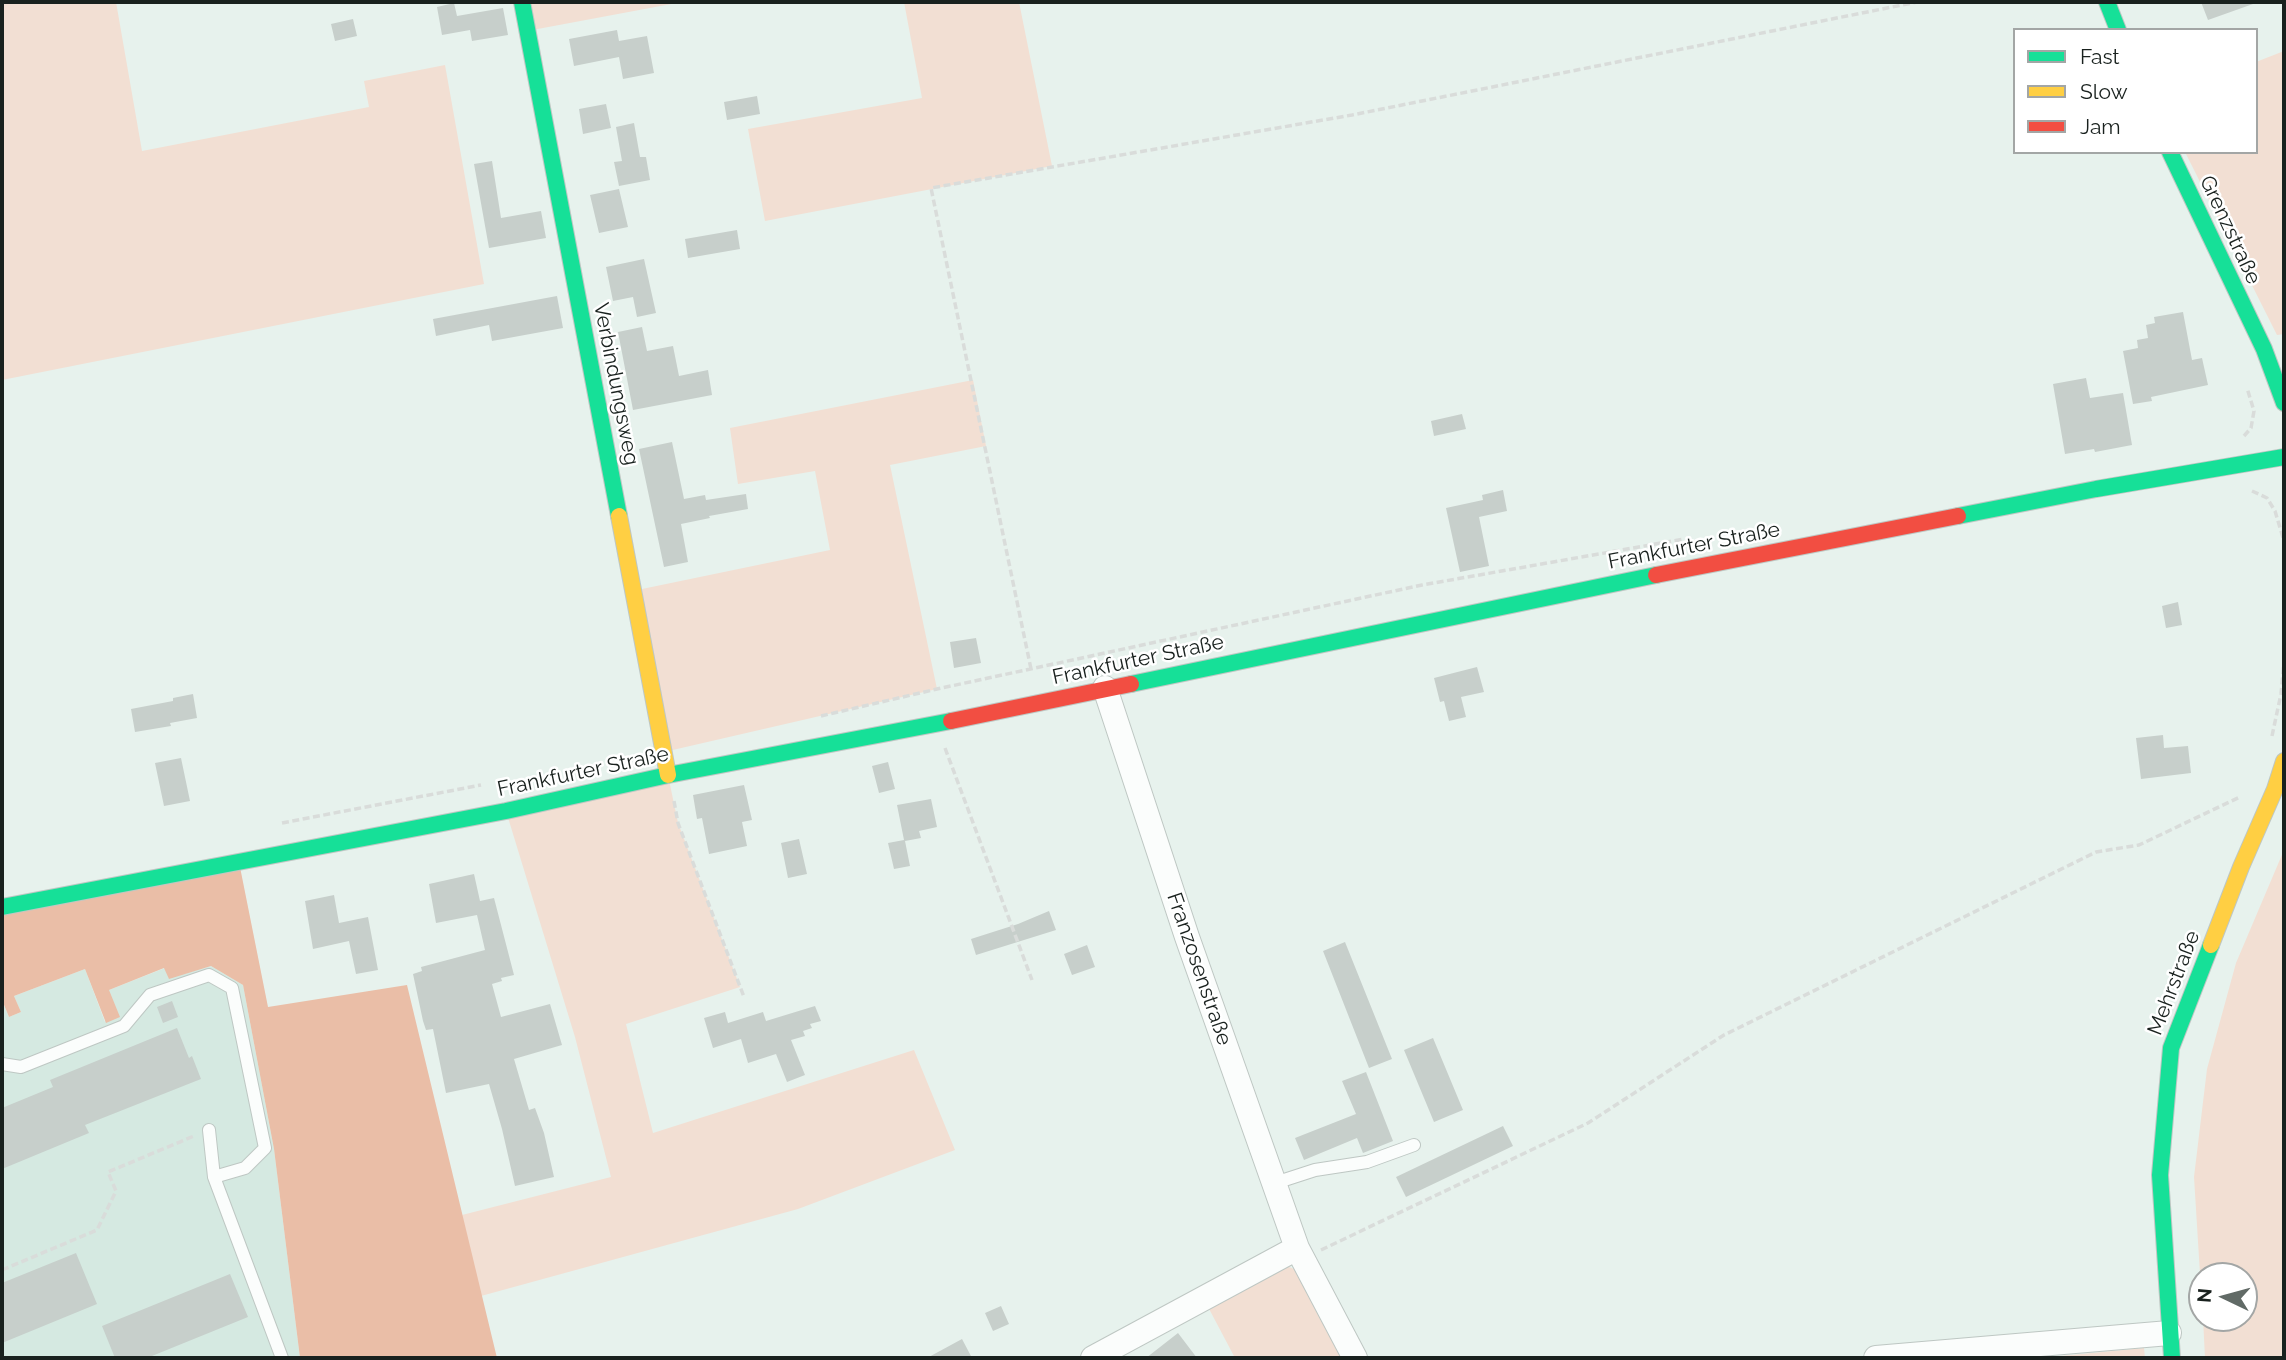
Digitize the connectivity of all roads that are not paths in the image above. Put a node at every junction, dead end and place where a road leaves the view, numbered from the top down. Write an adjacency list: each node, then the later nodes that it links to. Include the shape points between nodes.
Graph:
1 (522, 2): 9 (main road, Verbindungsweg)
2 (2107, 2): 3 (main road)
3 (2117, 28)
4 (2171, 154): 5 (main road, Grenzstraße, via 2269,348)
5 (2284, 403)
6 (2284, 457): 7 (main road, Frankfurter Straße, via 1690,568)
7 (1105, 688): 9 (main road, Frankfurter Straße); 15 (street, Franzosenstraße)
8 (2284, 761): 17 (main road, Mehrstraße, via 2171,1048 2160,1175)
9 (668, 775): 10 (main road, Frankfurter Straße, via 506,811)
10 (2, 907)
11 (2, 1064): 14 (lane, via 21,1067 124,1026 150,996 209,975 232,988 265,1148 245,1168)
12 (209, 1130): 14 (lane)
13 (1414, 1144): 15 (lane, via 1367,1161)
14 (214, 1177): 18 (lane)
15 (1275, 1183): 16 (street, Franzosenstraße)
16 (1300, 1253): 19 (street); 20 (street, Franzosenstraße)
17 (2169, 1333): 21 (street); 22 (main road, Mehrstraße)
18 (282, 1358)
19 (1093, 1358)
20 (1355, 1358)
21 (1876, 1358)
22 (2172, 1358)

